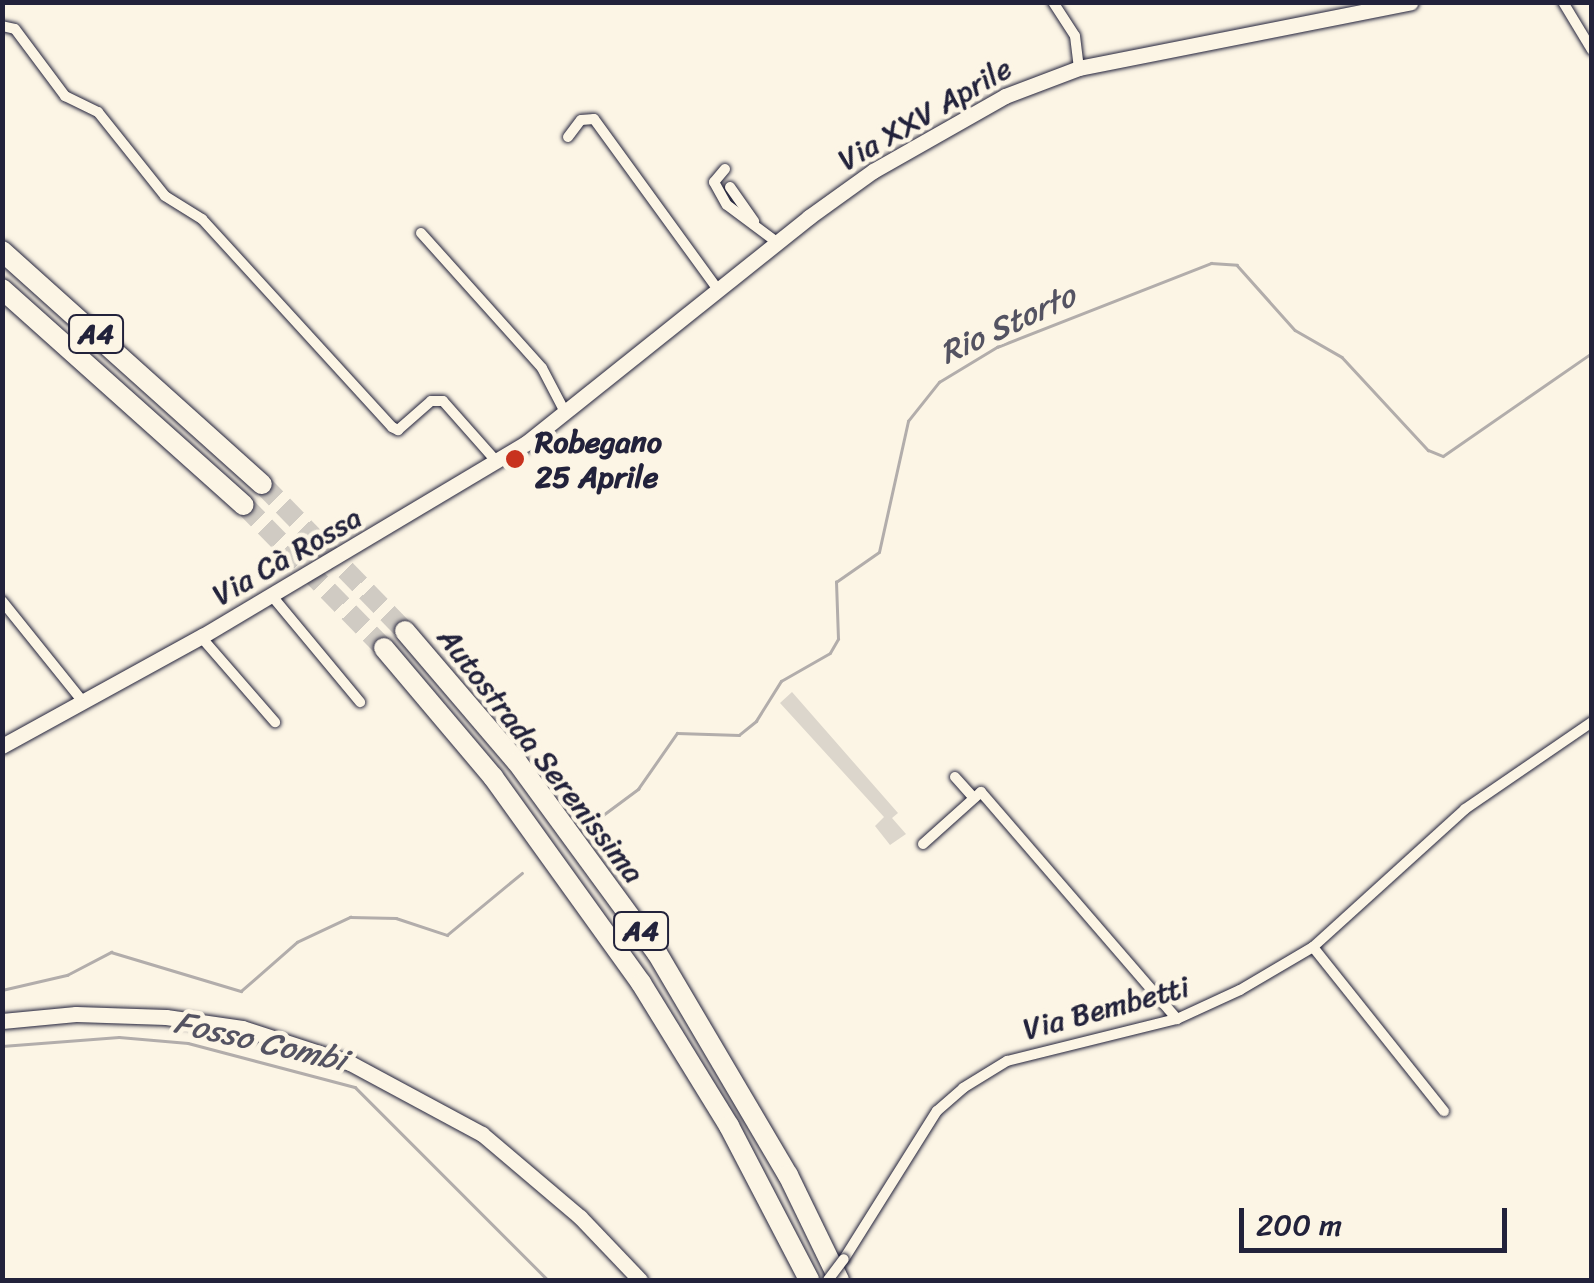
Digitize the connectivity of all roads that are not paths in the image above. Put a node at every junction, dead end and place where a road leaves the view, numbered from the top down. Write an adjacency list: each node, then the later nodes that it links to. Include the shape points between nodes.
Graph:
1 (1053, 2): 6 (street, via 1075,36)
2 (1410, 2): 6 (main road, Via XXV Aprile)
3 (1564, 2): 5 (street)
4 (2, 26): 18 (street, via 15,29 65,96 98,112 178,210 202,219 392,427 398,430 431,401 444,400)
5 (1592, 50)
6 (1079, 68): 12 (main road, Via XXV Aprile, via 1005,96 939,132)
7 (568, 137): 15 (street, via 581,120 594,119)
8 (725, 170): 10 (street, via 714,182 738,218)
9 (730, 187): 10 (street)
10 (754, 221): 12 (street)
11 (420, 233): 17 (street, via 542,368)
12 (778, 243): 15 (main road, Via XXV Aprile)
13 (2, 251): 19 (highway, A4)
14 (2, 289): 20 (highway, A4)
15 (719, 292): 16 (main road, Via XXV Aprile)
16 (589, 396): 17 (main road, Via Cà Rossa)
17 (566, 414): 18 (main road, Via Cà Rossa)
18 (496, 461): 21 (main road, Via Cà Rossa)
19 (262, 484)
20 (244, 504)
21 (272, 596): 24 (main road, Via Cà Rossa); 26 (street)
22 (2, 601): 27 (street)
23 (404, 631): 38 (highway, Autostrada Serenissima / A4, via 517,762 657,953)
24 (201, 637): 27 (main road, Via Cà Rossa); 28 (street)
25 (384, 648): 40 (highway, Autostrada Serenissima / A4, via 534,830 642,982 730,1126)
26 (360, 702)
27 (84, 704): 30 (main road, Via Cà Rossa)
28 (275, 722)
29 (1591, 723): 34 (street, Via Bembetti, via 1465,808)
30 (2, 746)
31 (955, 776): 32 (street)
32 (974, 798): 33 (street); 35 (street, via 981,792)
33 (923, 844)
34 (1314, 946): 35 (street, Via Bembetti); 37 (street)
35 (1176, 1019): 38 (street, Via Bembetti, via 1007,1061 962,1088 921,1135)
36 (2, 1021): 39 (main road, via 76,1014 166,1017 242,1028 350,1063 482,1134 558,1196)
37 (1444, 1111)
38 (841, 1270): 41 (street, Via Bembetti, bridge)
39 (640, 1280)
40 (809, 1280)
41 (828, 1280)

